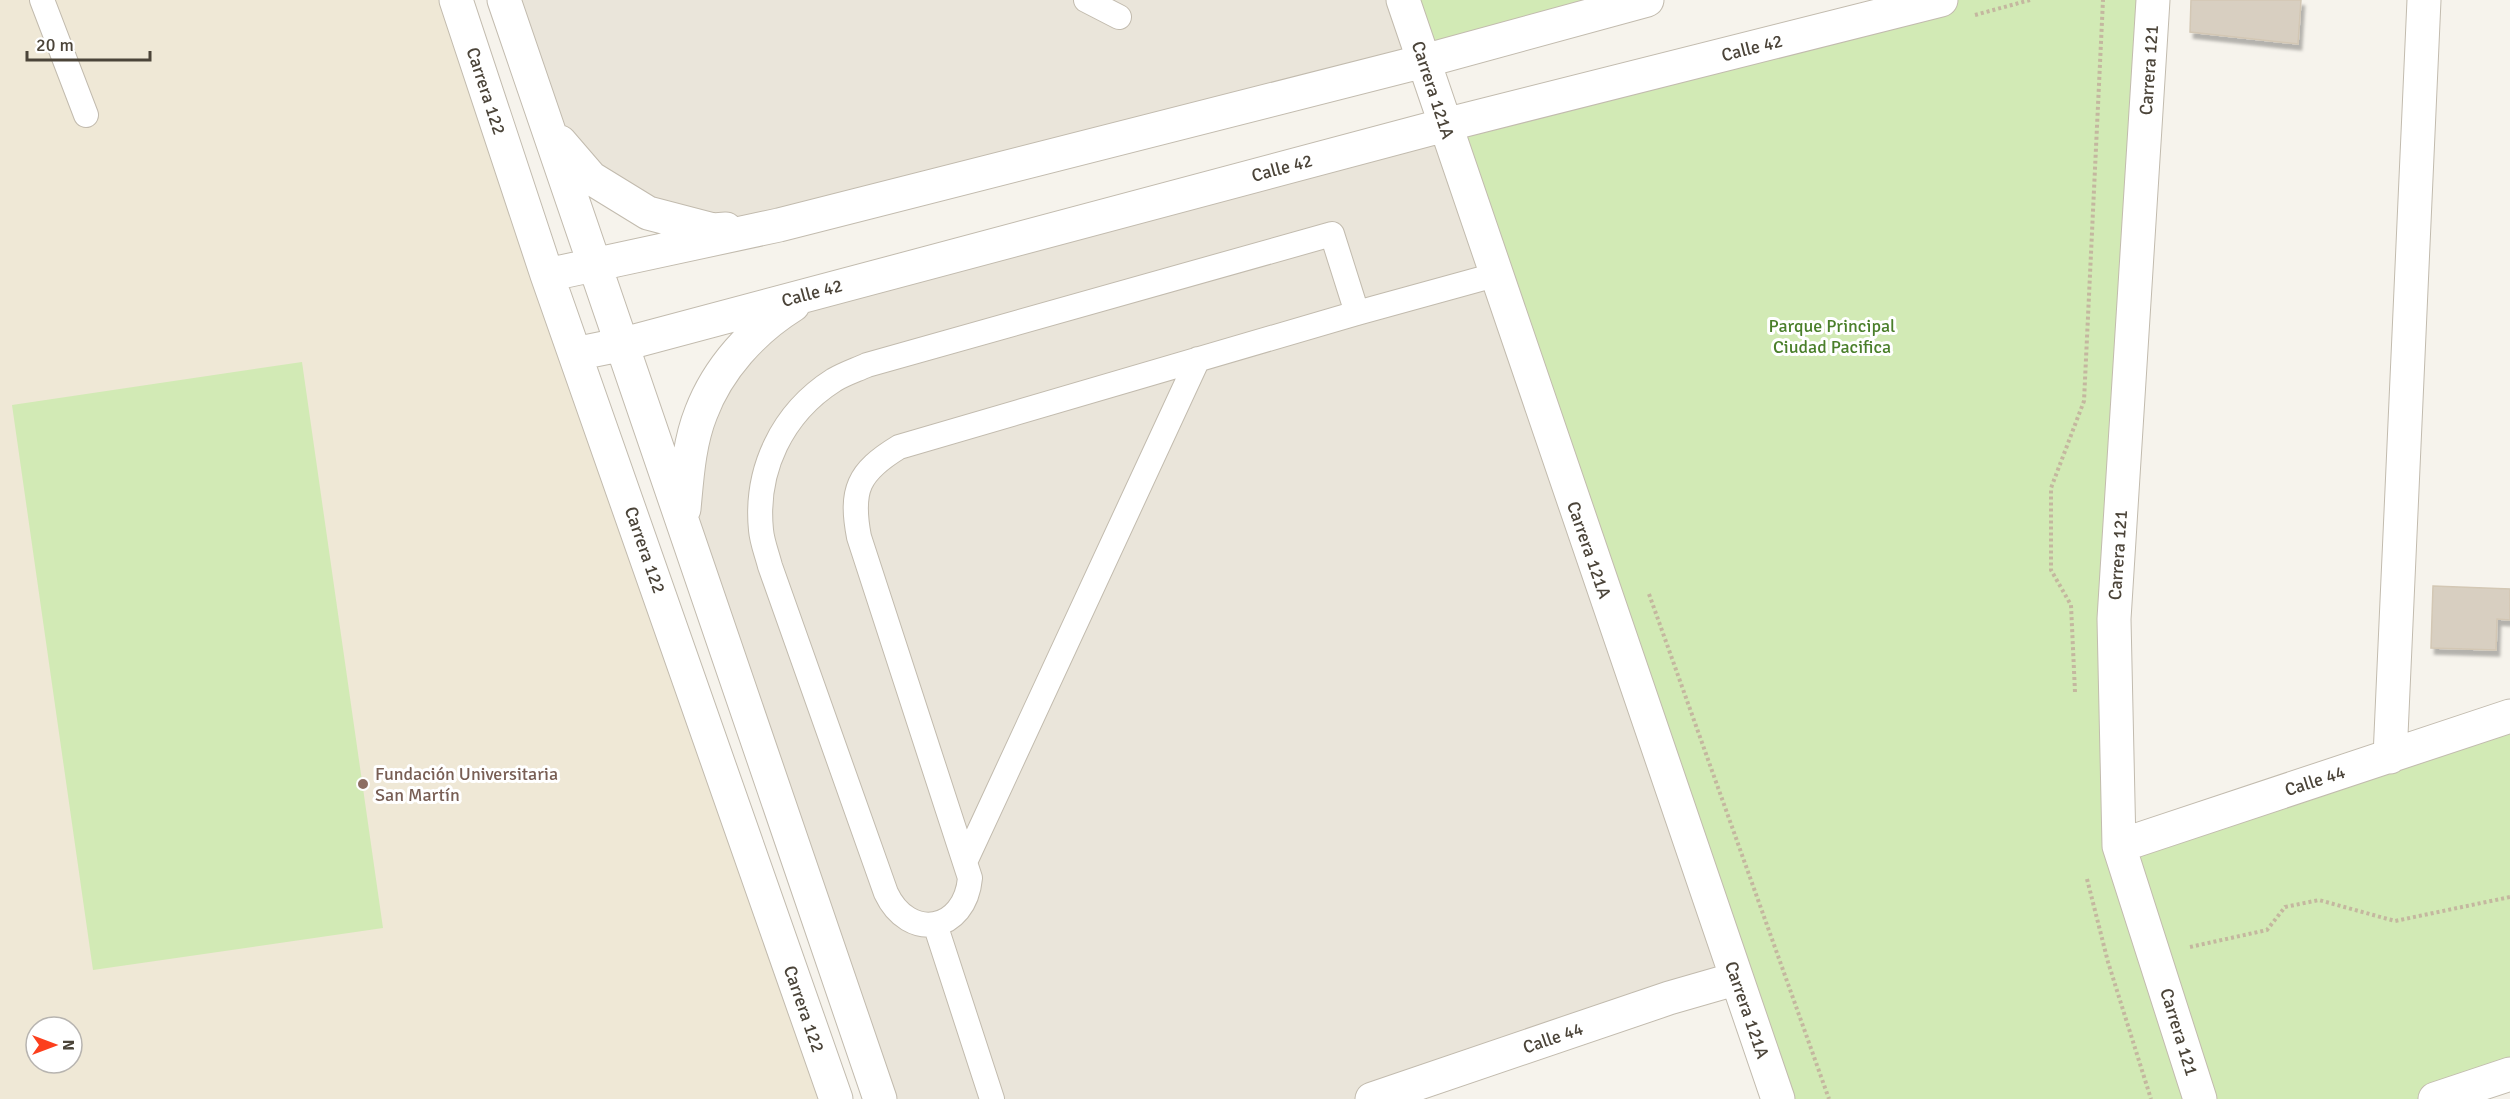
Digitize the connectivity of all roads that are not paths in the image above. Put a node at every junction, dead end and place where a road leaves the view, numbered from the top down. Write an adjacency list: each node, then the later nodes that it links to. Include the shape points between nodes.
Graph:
1 (42, 0): 12 (lane)
2 (456, 0): 17 (street, Carrera 122)
3 (504, 0): 14 (street)
4 (1086, 0): 10 (lane)
5 (1404, 0): 11 (street, Carrera 121A)
6 (1647, 0): 11 (street)
7 (1941, 0): 13 (street, Calle 42)
8 (2153, 0): 27 (street, Carrera 121, via 2114,619)
9 (2424, 0): 26 (street)
10 (1119, 17)
11 (1424, 62): 13 (street, Carrera 121A); 15 (street)
12 (86, 115)
13 (1445, 125): 18 (street, Carrera 121A); 19 (street, Calle 42)
14 (548, 127): 15 (street, via 591,178 648,213 713,230); 16 (street)
15 (779, 225): 16 (street)
16 (596, 264): 17 (street); 21 (street)
17 (547, 274): 22 (street, Carrera 122)
18 (1496, 274): 20 (lane); 30 (street, Carrera 121A)
19 (815, 292): 21 (street, Calle 42); 24 (street, via 766,322 728,363 701,413 687,468)
20 (1357, 313): 23 (lane); 29 (lane, via 1332,234 867,365 835,379 806,400 783,428 768,460 760,495 761,531 770,566 891,904 905,918 922,925)
21 (624, 344): 22 (street, Calle 42); 24 (street)
22 (575, 354): 32 (street, Carrera 122)
23 (1198, 359): 28 (lane); 28 (lane, via 899,447 876,461 860,484 854,510 859,537)
24 (683, 526): 33 (street)
25 (2510, 716): 26 (street, Calle 44)
26 (2390, 757): 27 (street, Calle 44)
27 (2120, 846): 37 (street, Carrera 121)
28 (965, 862): 29 (lane, via 970,878 962,908)
29 (935, 924): 34 (lane)
30 (1735, 979): 35 (street, Calle 44); 36 (street, Carrera 121A)
31 (2510, 1074): 38 (street)
32 (836, 1099)
33 (880, 1099)
34 (992, 1099)
35 (1372, 1099)
36 (1778, 1099)
37 (2200, 1099)
38 (2435, 1099)

